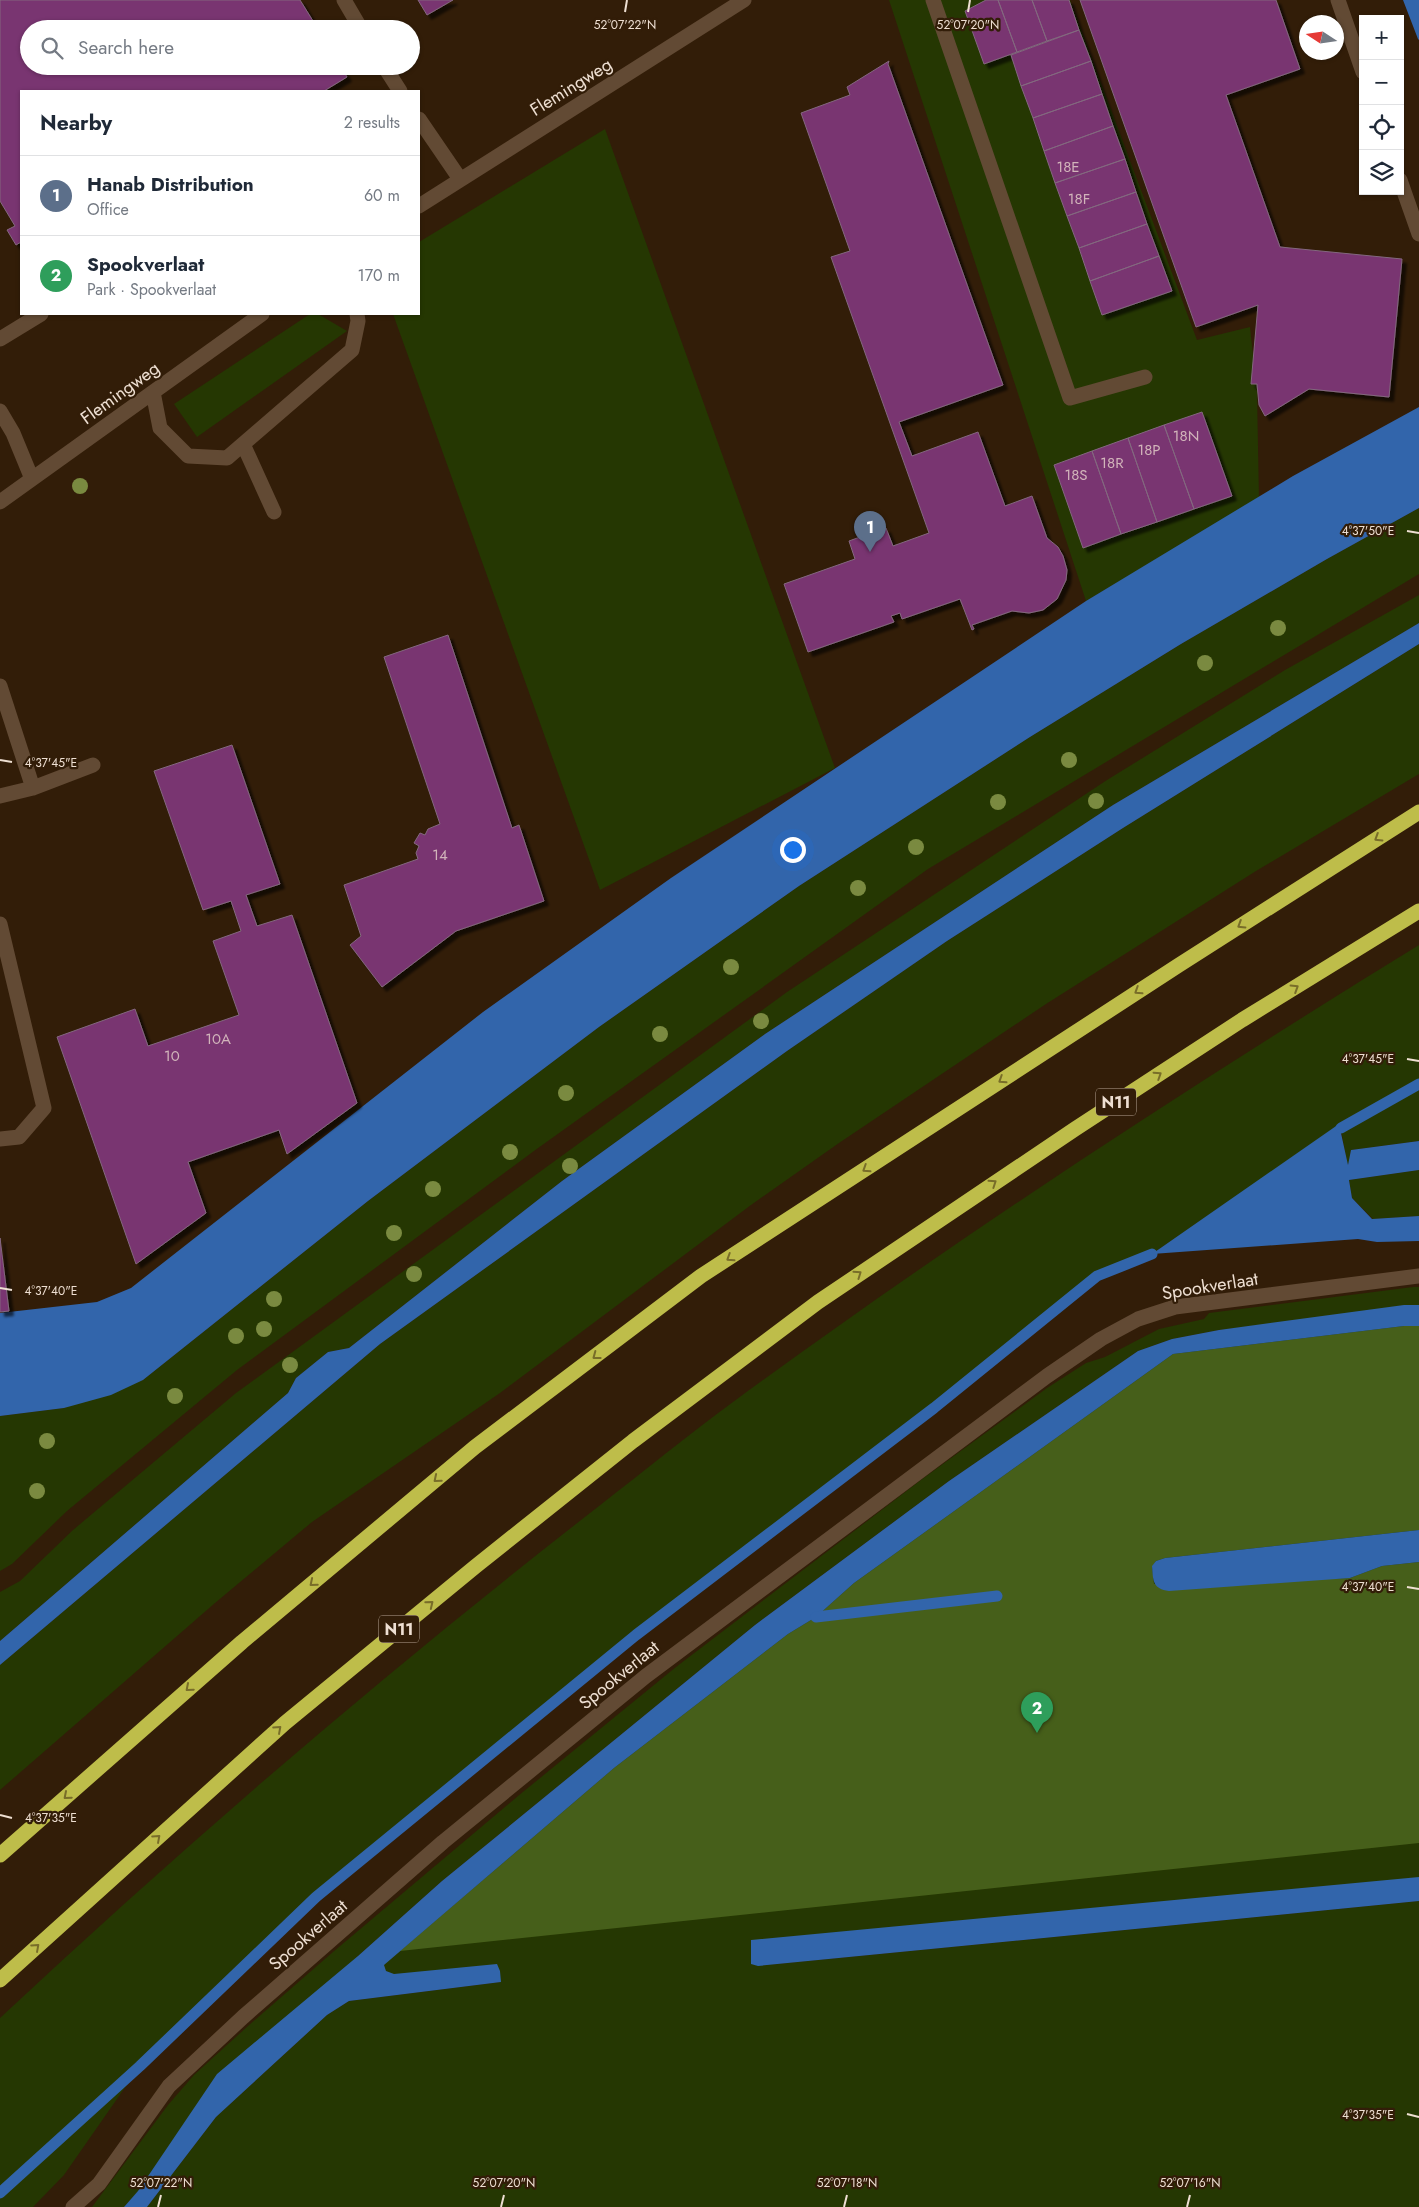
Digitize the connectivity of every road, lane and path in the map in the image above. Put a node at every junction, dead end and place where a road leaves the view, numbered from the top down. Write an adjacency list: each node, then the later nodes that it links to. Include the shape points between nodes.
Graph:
1 (344, 0): 5 (street)
2 (933, 0): 18 (street, via 1070,398)
3 (1338, 0): 6 (street)
4 (741, 1): 10 (street, Flemingweg)
5 (356, 20)
6 (1359, 60)
7 (390, 75): 8 (street)
8 (399, 90)
9 (420, 120): 10 (street)
10 (460, 179): 12 (street, Flemingweg)
11 (1404, 191): 13 (street)
12 (420, 205)
13 (1419, 234)
14 (39, 315): 17 (street)
15 (261, 315): 19 (street, Flemingweg)
16 (357, 315): 21 (street, via 352,350)
17 (0, 339)
18 (1145, 377)
19 (153, 392): 21 (street, via 160,428 188,456 227,458); 22 (street, Flemingweg)
20 (0, 411): 22 (street)
21 (243, 444): 24 (street)
22 (32, 479): 23 (street, Flemingweg)
23 (0, 502)
24 (274, 512)
25 (0, 686): 27 (street)
26 (93, 764): 27 (street)
27 (33, 788): 28 (street)
28 (0, 796)
29 (1419, 812): 34 (highway, one-way to 34, via 1179,964 701,1276 475,1447 242,1642)
30 (1419, 911): 35 (highway, N11, one-way to 30, via 285,1723 633,1441 818,1302 1242,1020)
31 (0, 924): 32 (street, via 44,1108 19,1137)
32 (0, 1138)
33 (1419, 1276): 36 (street, Spookverlaat, via 1175,1307 1138,1320 1101,1339 646,1676 444,1842 169,2086 98,2184)
34 (0, 1855)
35 (0, 1980)
36 (74, 2207)

